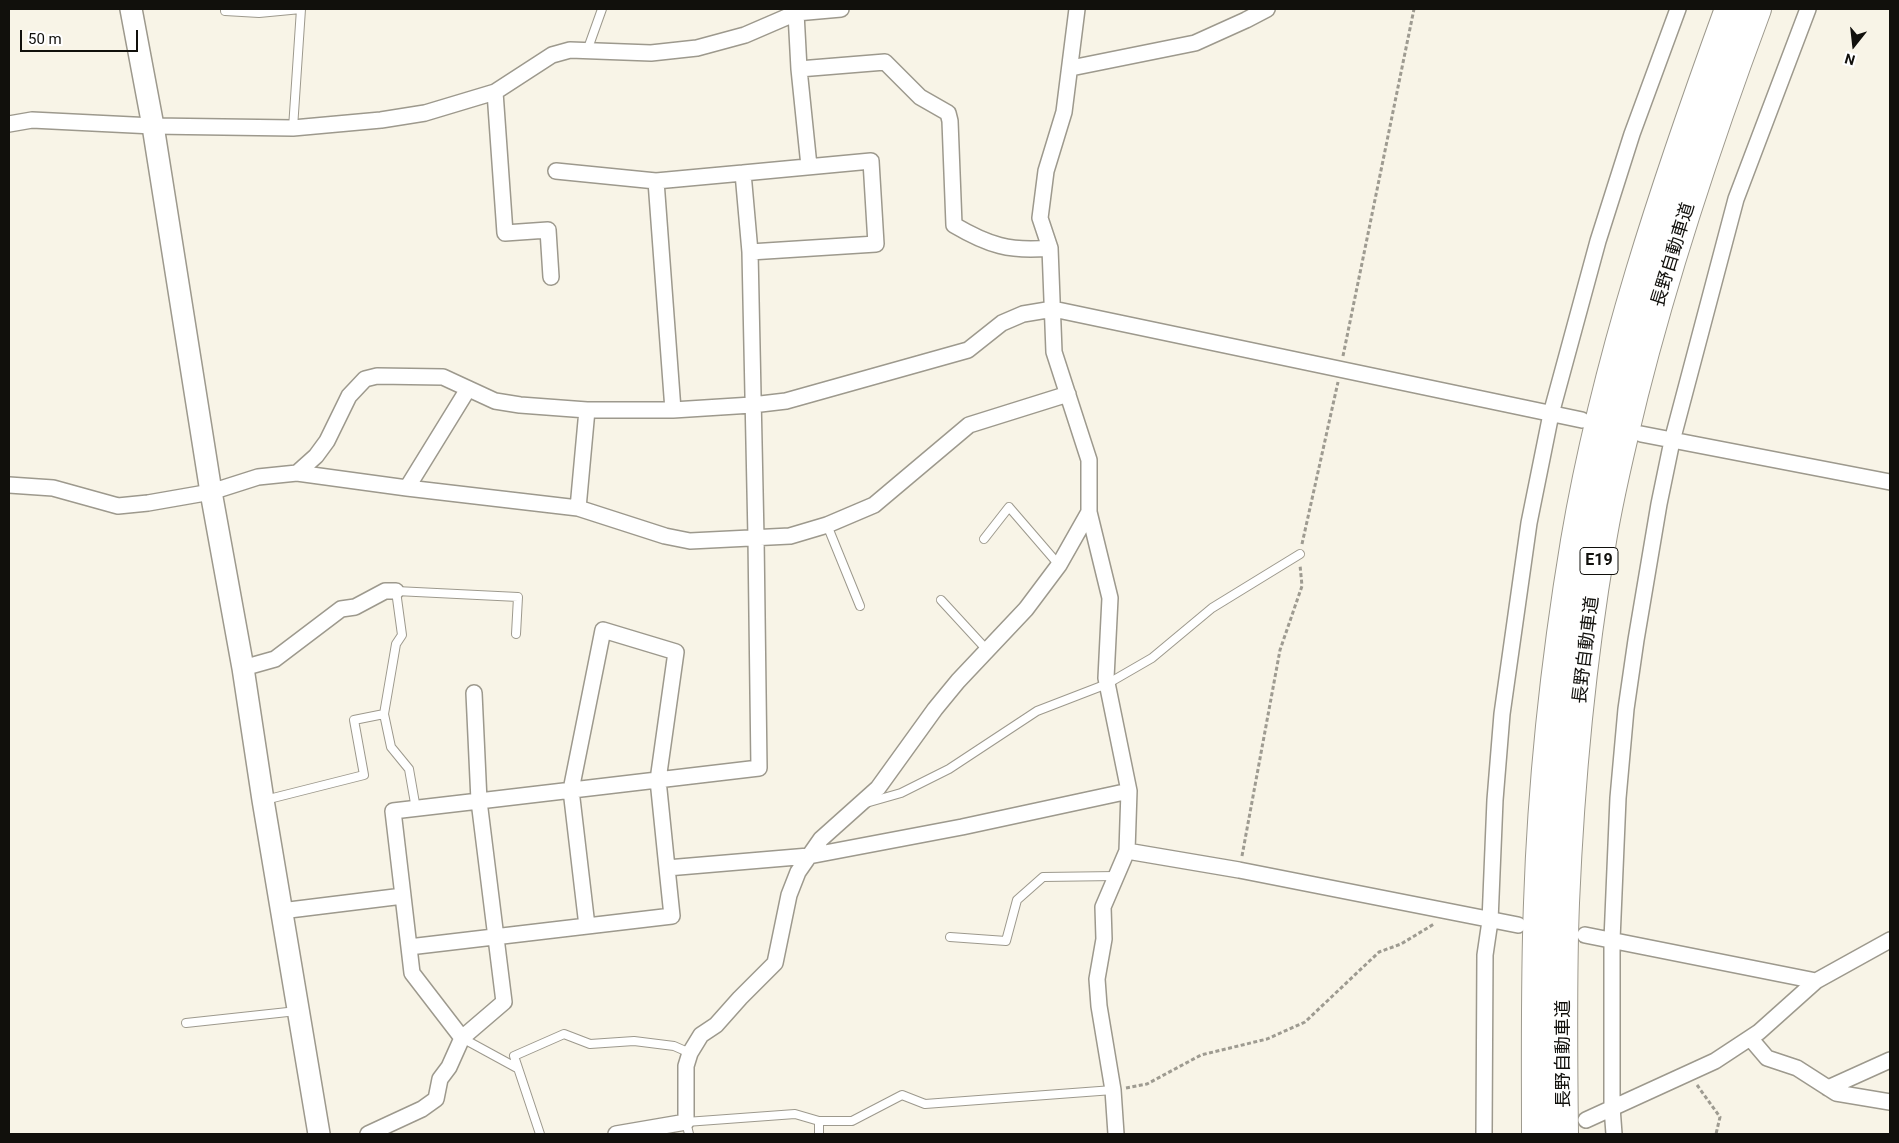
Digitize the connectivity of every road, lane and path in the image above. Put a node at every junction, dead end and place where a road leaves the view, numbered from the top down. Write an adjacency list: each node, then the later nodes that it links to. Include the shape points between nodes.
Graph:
1 (131, 9): 19 (street)
2 (225, 9): 20 (lane, via 259,13 301,9)
3 (602, 9): 14 (lane)
4 (841, 9): 12 (street)
5 (1077, 9): 15 (street)
6 (1267, 9): 13 (street)
7 (1414, 9): 29 (path)
8 (1678, 9): 35 (street, via 1632,134 1598,241)
9 (1729, 9): 108 (highway, 長野自動車道 / E19, via 1652,230 1620,340 1575,539 1558,650 1542,814)
10 (1757, 9): 99 (highway, 長野自動車道 / E19, via 1675,248 1646,346 1601,545 1570,811 1565,923)
11 (1808, 9): 38 (street, via 1736,199)
12 (796, 13): 14 (street, via 745,35 697,48 651,53); 16 (street)
13 (1246, 14): 15 (street, via 1195,43)
14 (587, 51): 17 (street, via 570,50 552,55)
15 (1071, 68): 25 (street, via 1064,112 1046,171 1040,218)
16 (799, 69): 21 (street); 25 (street, via 884,62 920,98 948,113 954,225 996,246 1031,250)
17 (495, 92): 20 (street, via 425,113); 27 (street, via 505,233 548,230)
18 (9, 124): 19 (street, via 32,120)
19 (153, 126): 20 (street); 44 (street)
20 (293, 128)
21 (809, 166): 23 (street); 26 (street, via 871,161 876,244)
22 (556, 171): 24 (street)
23 (743, 172): 24 (street); 26 (street)
24 (656, 181): 34 (street)
25 (1050, 248): 28 (street)
26 (750, 252): 32 (street)
27 (551, 277)
28 (1053, 309): 29 (street); 31 (street, via 1054,352); 32 (street, via 1023,314 1002,323 968,350 795,398)
29 (1341, 369): 35 (street); 50 (path)
30 (468, 389): 33 (street, via 495,402); 39 (street, via 443,377 365,378 349,396 327,441); 42 (street)
31 (1068, 394): 46 (street, via 1089,460); 47 (street, via 969,425 874,505)
32 (752, 405): 34 (street); 48 (street)
33 (587, 410): 34 (street); 45 (street)
34 (673, 410)
35 (1551, 414): 36 (street); 76 (street, via 1529,524 1502,714)
36 (1582, 420)
37 (1641, 434): 38 (street)
38 (1672, 441): 40 (street); 82 (street, via 1658,504 1626,709 1618,798)
39 (297, 473): 42 (street); 44 (street, via 258,477)
40 (1890, 482)
41 (9, 485): 43 (street); 44 (street, via 53,488 118,506)
42 (407, 488): 45 (street)
43 (9, 490)
44 (211, 492): 57 (street)
45 (578, 508): 48 (street, via 690,541)
46 (1089, 512): 51 (street); 58 (street, via 1110,598)
47 (827, 525): 48 (street, via 790,536); 54 (lane)
48 (756, 538): 61 (street, via 759,768)
49 (984, 539): 51 (lane, via 1009,507)
50 (1300, 554): 58 (lane, via 1212,608 1152,658); 71 (path, via 1302,586 1280,650)
51 (1059, 565): 56 (street, via 1026,609)
52 (396, 591): 55 (lane, via 518,597); 57 (street, via 385,591 355,607 340,609 275,659); 60 (lane, via 402,635 396,644)
53 (941, 600): 56 (lane)
54 (860, 606)
55 (516, 634)
56 (987, 650): 66 (street, via 935,709 878,788)
57 (243, 668): 64 (street)
58 (1107, 684): 63 (street); 66 (lane, via 1037,711 949,768 901,793)
59 (474, 693): 65 (street)
60 (384, 714): 64 (lane, via 354,720 364,775); 67 (lane, via 391,747 409,769)
61 (658, 780): 62 (street); 62 (street, via 676,652 603,630); 70 (street)
62 (571, 790): 65 (street); 78 (street)
63 (1130, 791): 68 (street); 69 (street)
64 (263, 800): 74 (street)
65 (479, 801): 67 (street); 79 (street)
66 (858, 806): 69 (street, via 821,839)
67 (416, 809): 73 (street, via 393,812)
68 (1128, 851): 71 (street); 72 (street)
69 (809, 856): 70 (street); 90 (street, via 789,895 775,963 716,1025 701,1036)
70 (667, 868): 78 (street, via 672,916)
71 (1239, 870): 75 (street)
72 (1116, 876): 81 (lane, via 1043,877 1017,900 1006,941); 95 (street, via 1103,907 1104,939 1097,979)
73 (403, 896): 74 (street); 84 (street)
74 (281, 911): 86 (street)
75 (1446, 912): 76 (street); 95 (path, via 1435,923 1401,944 1379,952 1305,1022 1267,1039 1201,1056 1147,1084)
76 (1490, 921): 77 (street); 107 (street, via 1485,955)
77 (1518, 925)
78 (587, 926): 79 (street)
79 (496, 936): 84 (street); 88 (street, via 504,1002)
80 (1585, 936): 82 (street)
81 (950, 937)
82 (1612, 940): 85 (street); 97 (street)
83 (1890, 940): 85 (street)
84 (409, 947): 88 (street, via 412,973)
85 (1816, 981): 89 (street)
86 (299, 1011): 87 (lane); 101 (street)
87 (186, 1023)
88 (462, 1038): 92 (lane); 102 (street, via 440,1079 436,1099 422,1110)
89 (1750, 1038): 93 (street, via 1715,1061); 94 (street, via 1767,1058 1797,1068)
90 (690, 1053): 92 (lane, via 674,1046 634,1041 590,1044 564,1034 514,1056); 100 (street, via 686,1066)
91 (1890, 1060): 94 (street)
92 (517, 1068): 103 (lane)
93 (1688, 1073): 97 (street); 110 (path, via 1720,1117)
94 (1828, 1088): 96 (street, via 1836,1093)
95 (1113, 1090): 98 (lane, via 925,1104 902,1096 852,1121); 106 (street)
96 (1890, 1102)
97 (1612, 1107): 99 (street); 109 (street)
98 (820, 1121): 100 (lane, via 795,1114); 105 (lane)
99 (1575, 1127)
100 (688, 1128): 104 (street)
101 (319, 1134)
102 (368, 1134)
103 (540, 1134)
104 (616, 1134)
105 (819, 1134)
106 (1116, 1134)
107 (1484, 1134)
108 (1536, 1134)
109 (1614, 1134)
110 (1716, 1134)

